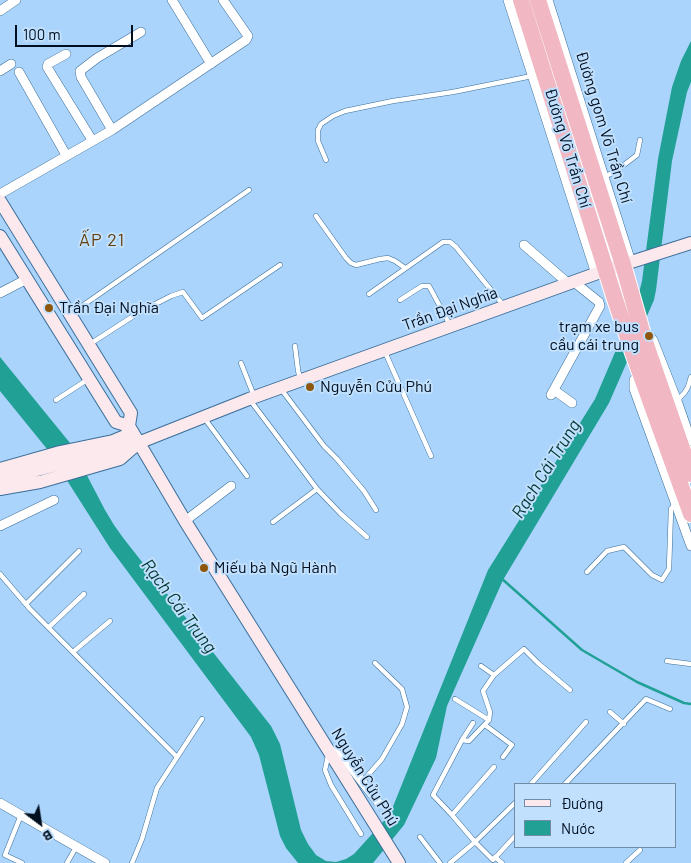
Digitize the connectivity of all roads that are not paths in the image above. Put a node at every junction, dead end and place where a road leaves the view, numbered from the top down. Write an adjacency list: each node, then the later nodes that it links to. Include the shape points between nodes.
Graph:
1 (16, 0): 8 (street)
2 (172, 0): 12 (street)
3 (223, 0): 12 (street, via 248,38)
4 (508, 0): 15 (street)
5 (521, 0): 32 (highway, Đường Võ Trần Chí)
6 (538, 0): 21 (highway, Đường Võ Trần Chí)
7 (548, 0): 21 (street, Đường gom Võ Trần Chí)
8 (0, 11)
9 (141, 32): 16 (street, via 80,71)
10 (66, 54): 17 (street, via 48,67)
11 (11, 64): 13 (street)
12 (211, 64): 16 (street)
13 (0, 71)
14 (19, 72): 19 (street)
15 (532, 76): 20 (lane, via 345,111 321,124 318,130 318,141); 32 (street)
16 (112, 130): 17 (street)
17 (92, 140): 19 (street)
18 (640, 140): 21 (lane, via 637,155 616,171)
19 (66, 155): 23 (street)
20 (326, 160)
21 (599, 178): 29 (highway, Đường Võ Trần Chí)
22 (250, 190): 39 (lane)
23 (0, 194)
24 (0, 201): 39 (main road, Nguyễn Cửu Phú)
25 (316, 216): 31 (lane, via 351,263 356,265 388,258)
26 (0, 236): 33 (main road, Nguyễn Cửu Phú)
27 (691, 243): 29 (main road, Trần Đại Nghĩa)
28 (524, 245): 34 (street)
29 (630, 262): 32 (main road, Trần Đại Nghĩa); 41 (highway, Đường Võ Trần Chí, via 630,290)
30 (280, 265): 42 (lane, via 202,318 183,292 138,313)
31 (405, 268): 36 (lane); 38 (lane, via 444,242 450,242)
32 (601, 272): 34 (main road, Trần Đại Nghĩa); 46 (highway, Đường Võ Trần Chí, via 614,296)
33 (27, 279): 35 (street); 48 (main road, Nguyễn Cửu Phú)
34 (571, 283): 38 (main road, Trần Đại Nghĩa); 54 (street, via 600,306 553,392)
35 (0, 293)
36 (369, 294)
37 (400, 300): 40 (lane, via 422,286 429,286)
38 (504, 307): 40 (main road, Trần Đại Nghĩa)
39 (70, 314): 42 (main road, Nguyễn Cửu Phú)
40 (450, 326): 44 (main road, Trần Đại Nghĩa)
41 (644, 338): 53 (street, via 650,335 652,338); 66 (highway)
42 (89, 345): 56 (main road, Nguyễn Cửu Phú, via 131,412)
43 (295, 346): 49 (lane)
44 (384, 350): 49 (main road, Trần Đại Nghĩa); 60 (lane)
45 (241, 363): 51 (lane)
46 (641, 374): 73 (street, via 634,380 634,388); 75 (highway)
47 (691, 377): 53 (lane)
48 (89, 379): 52 (lane); 56 (main road, Nguyễn Cửu Phú, via 116,422)
49 (301, 380): 50 (main road, Trần Đại Nghĩa)
50 (280, 388): 51 (main road, Trần Đại Nghĩa); 74 (lane)
51 (252, 398): 55 (main road, Trần Đại Nghĩa); 71 (lane)
52 (56, 400)
53 (677, 401): 58 (street)
54 (572, 403)
55 (204, 418): 59 (main road, Trần Đại Nghĩa); 67 (lane)
56 (129, 426): 57 (main road, via 125,436); 59 (main road, Nguyễn Cửu Phú)
57 (114, 441): 59 (main road, Trần Đại Nghĩa); 61 (main road, Trần Đại Nghĩa)
58 (691, 441)
59 (138, 443): 61 (main road, Trần Đại Nghĩa); 62 (main road, Trần Đại Nghĩa); 63 (main road, Nguyễn Cửu Phú)
60 (431, 456)
61 (85, 458): 62 (main road, Trần Đại Nghĩa); 65 (main road, Trần Đại Nghĩa); 65 (main road)
62 (120, 459): 63 (main road, via 138,455)
63 (149, 460): 76 (main road, Nguyễn Cửu Phú)
64 (0, 470): 65 (main road, Trần Đại Nghĩa)
65 (40, 470): 68 (main road, Trần Đại Nghĩa); 70 (main road, Trần Đại Nghĩa)
66 (691, 474)
67 (247, 476)
68 (0, 480)
69 (231, 486): 76 (street)
70 (0, 489)
71 (317, 489): 77 (lane); 79 (lane)
72 (54, 500): 78 (street)
73 (676, 503): 80 (street); 82 (lane, via 671,509 669,569 662,580 652,575 624,547 607,551)
74 (376, 510)
75 (691, 514)
76 (184, 521): 105 (main road, Nguyễn Cửu Phú)
77 (273, 522)
78 (0, 526)
79 (367, 538)
80 (691, 546)
81 (79, 551): 85 (lane)
82 (587, 572)
83 (0, 574): 85 (lane)
84 (84, 594): 87 (lane)
85 (26, 604): 87 (lane)
86 (110, 622): 88 (lane)
87 (49, 628): 88 (lane)
88 (73, 652): 106 (lane)
89 (667, 661): 91 (lane)
90 (376, 663): 109 (lane, via 402,689 406,708 402,724 382,758)
91 (691, 664)
92 (481, 666): 93 (lane)
93 (494, 675): 94 (lane, via 524,649); 99 (lane, via 483,691 490,712)
94 (570, 690)
95 (455, 699): 99 (lane)
96 (670, 709): 103 (lane, via 646,699)
97 (610, 712): 103 (lane)
98 (202, 719): 106 (lane)
99 (489, 720): 102 (lane)
100 (586, 722): 110 (lane)
101 (473, 723): 104 (lane)
102 (486, 724): 104 (lane, via 469,741); 107 (lane, via 512,745)
103 (624, 724): 111 (lane)
104 (462, 740): 116 (lane, via 433,796)
105 (329, 750): 109 (street, via 343,757); 117 (lane, via 325,770); 124 (main road, Nguyễn Cửu Phú)
106 (177, 757): 128 (lane, via 157,788)
107 (502, 757)
108 (494, 767): 116 (lane)
109 (362, 782): 112 (street)
110 (533, 783)
111 (566, 783)
112 (378, 802)
113 (0, 803): 115 (street)
114 (514, 803): 120 (lane)
115 (21, 815): 121 (street); 125 (lane, via 5,855)
116 (452, 815): 120 (lane)
117 (361, 834)
118 (420, 837): 129 (lane)
119 (514, 837): 123 (lane)
120 (476, 842): 123 (lane, via 492,860); 130 (lane)
121 (76, 846): 126 (lane); 127 (street)
122 (640, 850): 132 (lane)
123 (495, 856): 131 (lane)
124 (396, 858)
125 (22, 863)
126 (67, 863)
127 (105, 863)
128 (132, 863)
129 (440, 863)
130 (450, 863)
131 (502, 863)
132 (626, 863)

